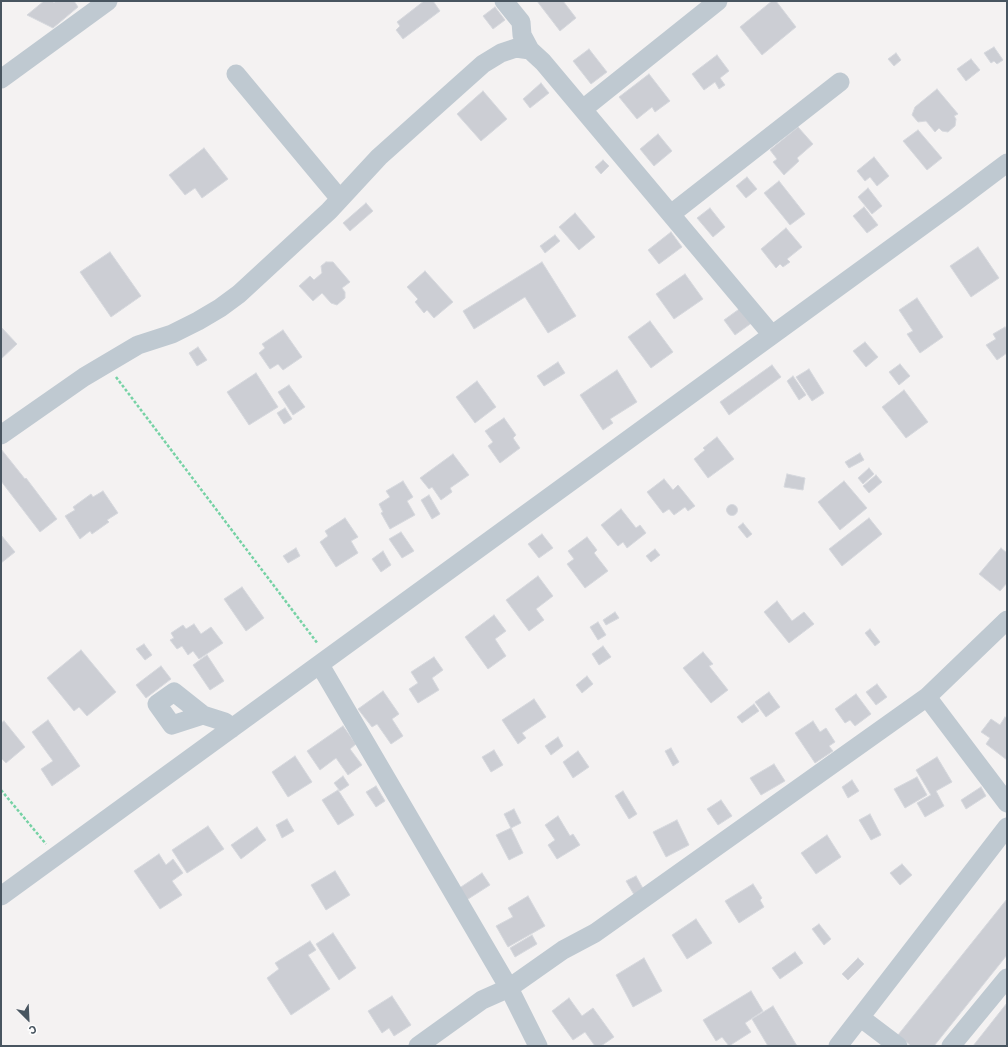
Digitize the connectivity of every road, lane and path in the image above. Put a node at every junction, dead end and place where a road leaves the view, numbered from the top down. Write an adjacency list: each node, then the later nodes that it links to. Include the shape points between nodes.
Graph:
1 (108, 1): 6 (street)
2 (504, 1): 4 (street, via 521,22 522,35)
3 (718, 1): 8 (street)
4 (530, 50): 8 (street); 10 (street, via 516,48 482,64 379,157)
5 (236, 74): 10 (street)
6 (1, 79)
7 (840, 82): 11 (street)
8 (583, 109): 11 (street)
9 (1007, 163): 12 (street)
10 (340, 199): 13 (street, via 239,294 220,308 172,334 138,345)
11 (671, 214): 12 (street)
12 (772, 334): 16 (street)
13 (106, 364): 14 (street); 16 (path)
14 (1, 435)
15 (1007, 620): 17 (street)
16 (324, 662): 19 (street); 26 (street)
17 (927, 697): 21 (street); 26 (street, via 595,933 563,950)
18 (203, 716): 19 (street, via 225,722)
19 (231, 729): 23 (street)
20 (1, 790): 23 (path)
21 (1007, 803)
22 (1007, 827): 27 (street)
23 (56, 856): 24 (street)
24 (1, 896)
25 (1007, 978): 32 (street)
26 (509, 988): 28 (street, via 482,1000); 29 (street)
27 (861, 1018): 30 (street); 31 (street)
28 (418, 1046)
29 (538, 1046)
30 (838, 1046)
31 (898, 1046)
32 (951, 1046)

